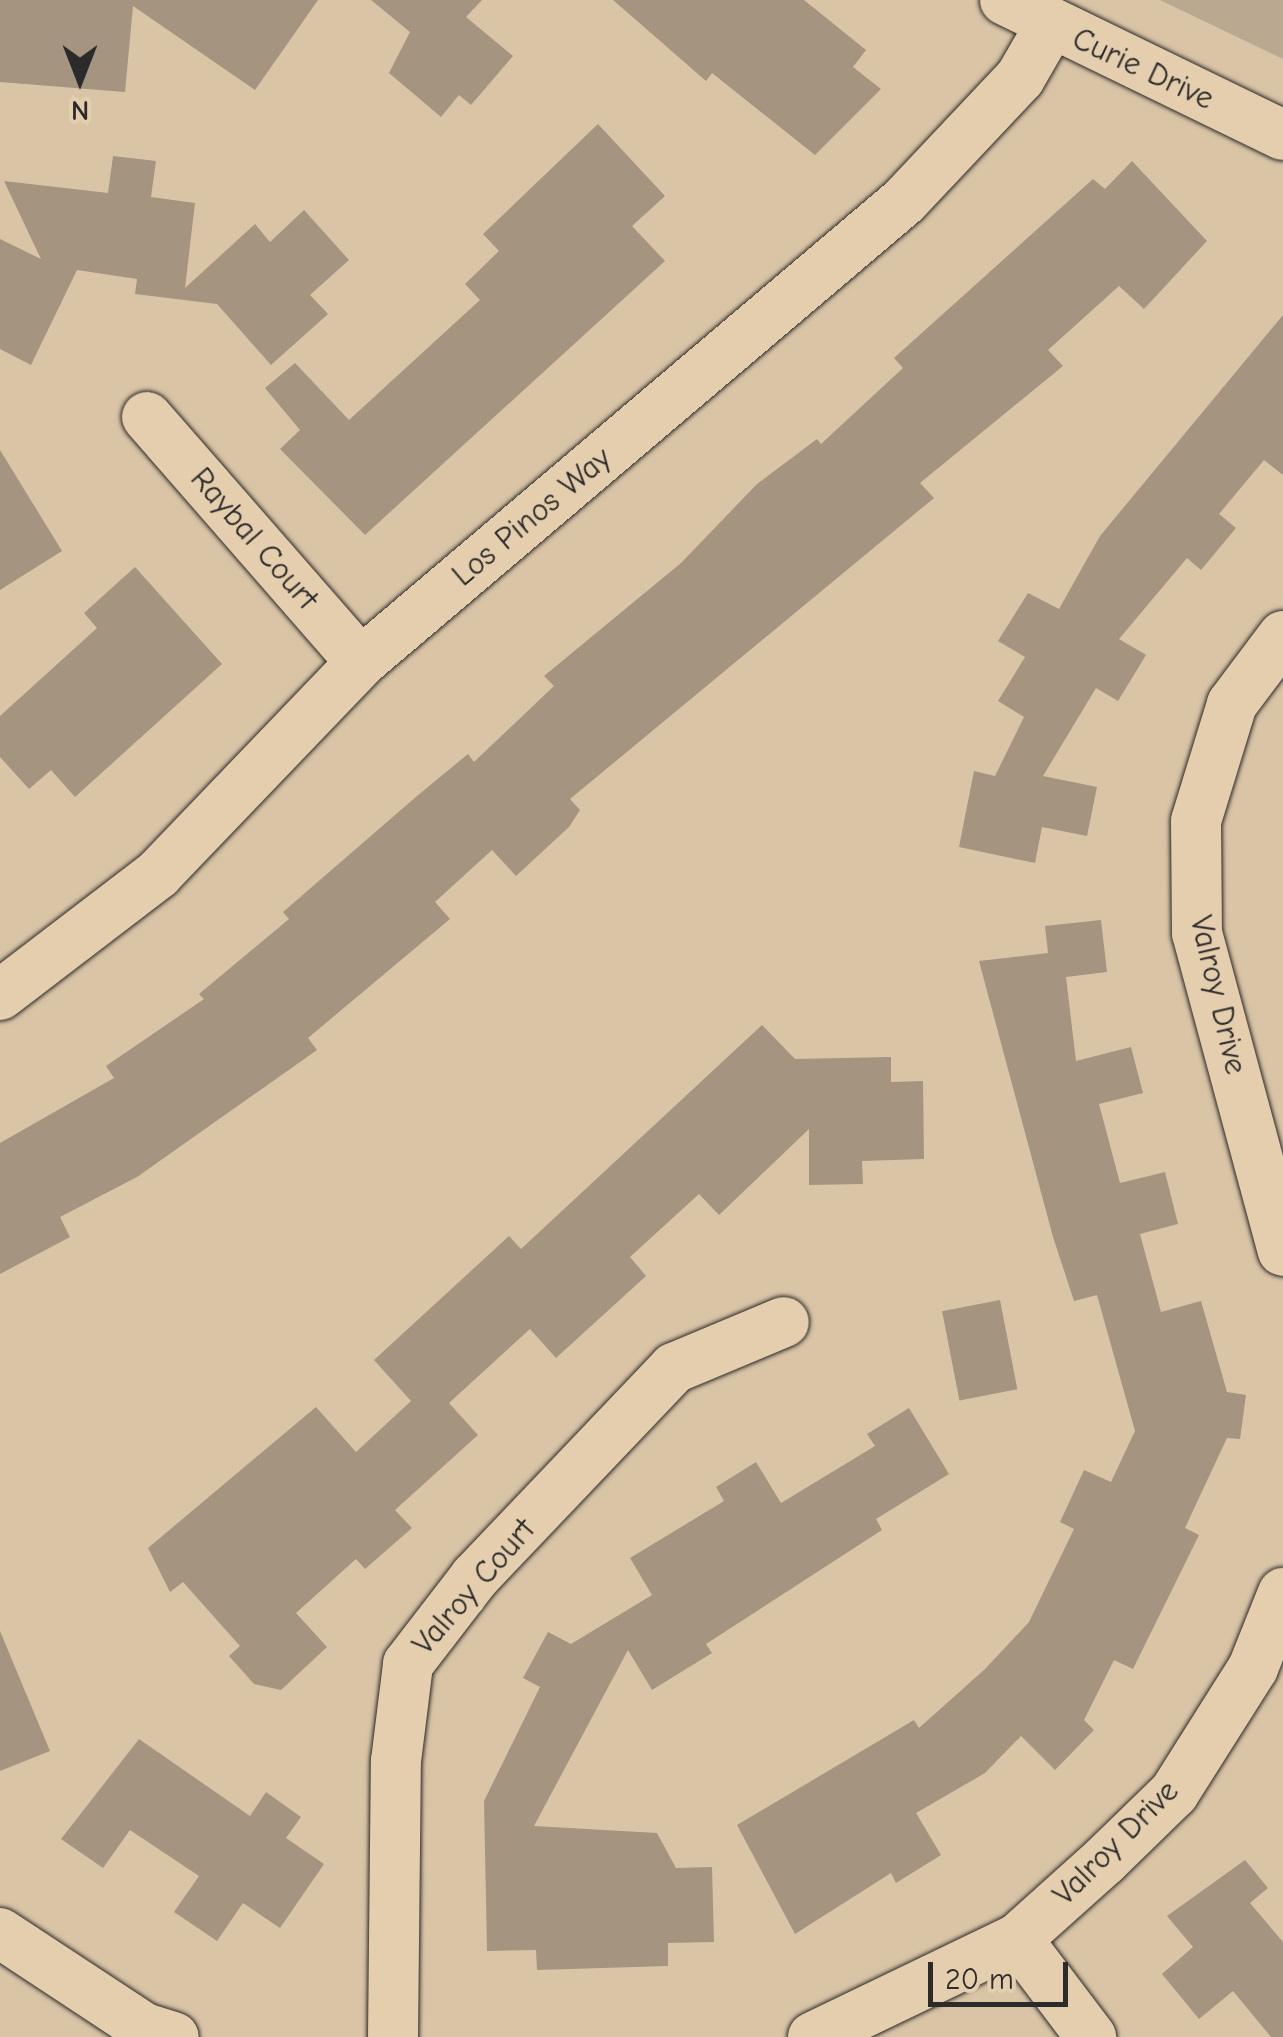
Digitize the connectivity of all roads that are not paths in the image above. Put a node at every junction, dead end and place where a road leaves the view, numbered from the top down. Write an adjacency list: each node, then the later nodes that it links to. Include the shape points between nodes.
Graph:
1 (1005, 0): 2 (street, Curie Drive)
2 (1050, 26): 3 (street, Curie Drive); 6 (street, Los Pinos Way, via 1020,78 904,201)
3 (1283, 136)
4 (148, 417): 6 (street, Raybal Court)
5 (1283, 636): 8 (street, Valroy Drive, via 1232,704 1196,820 1196,933)
6 (361, 662): 7 (street, Los Pinos Way, via 158,874)
7 (0, 996)
8 (1283, 1251)
9 (784, 1322): 14 (street, Valroy Court, via 674,1368 475,1577 408,1664 396,1761)
10 (1283, 1593): 12 (street, Valroy Drive, via 1253,1668 1174,1793)
11 (0, 1933): 13 (street, via 144,2028)
12 (1016, 1938): 15 (street, Valroy Drive); 16 (street)
13 (174, 2037)
14 (393, 2037)
15 (813, 2037)
16 (1091, 2037)

